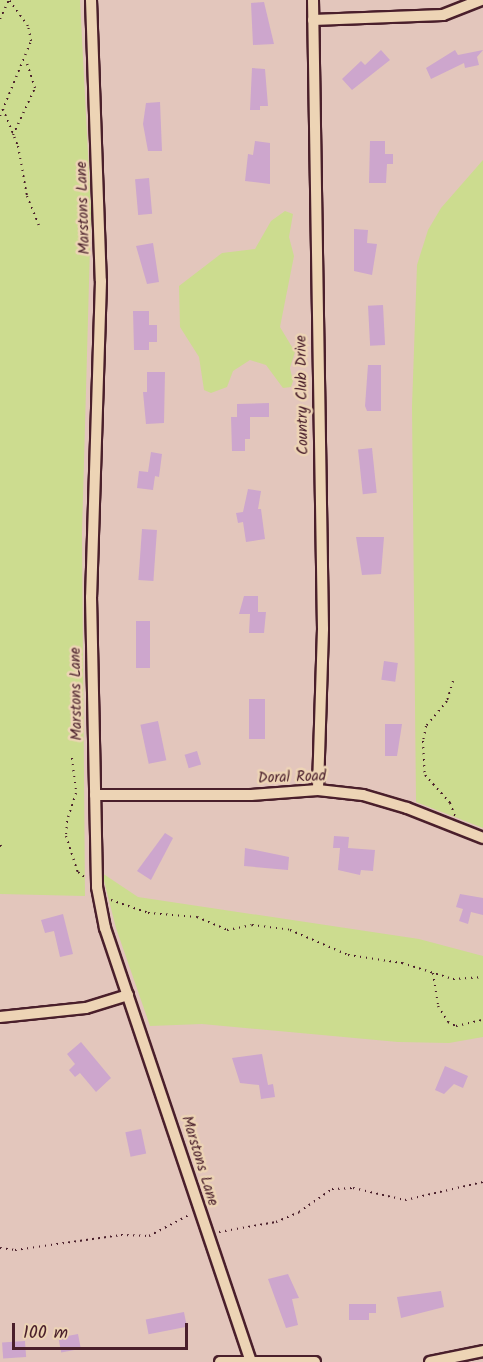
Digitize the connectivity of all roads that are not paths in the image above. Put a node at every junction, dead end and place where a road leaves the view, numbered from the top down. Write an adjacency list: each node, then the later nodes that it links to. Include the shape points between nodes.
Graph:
1 (91, 0): 6 (street, Marstons Lane, via 101,281 91,597)
2 (313, 0): 4 (street, Country Club Drive)
3 (481, 0): 4 (street, via 443,15)
4 (313, 20): 5 (street, Country Club Drive, via 323,629)
5 (318, 790): 6 (street, Doral Road, via 251,795); 7 (street, Doral Road, via 363,795)
6 (95, 795): 8 (street, Marstons Lane, via 97,887 105,928)
7 (483, 838)
8 (128, 995): 9 (street, via 86,1008); 11 (street, Marstons Lane)
9 (0, 1017)
10 (483, 1351): 14 (street)
11 (251, 1361): 12 (street); 13 (street)
12 (220, 1362)
13 (315, 1362)
14 (430, 1362)

